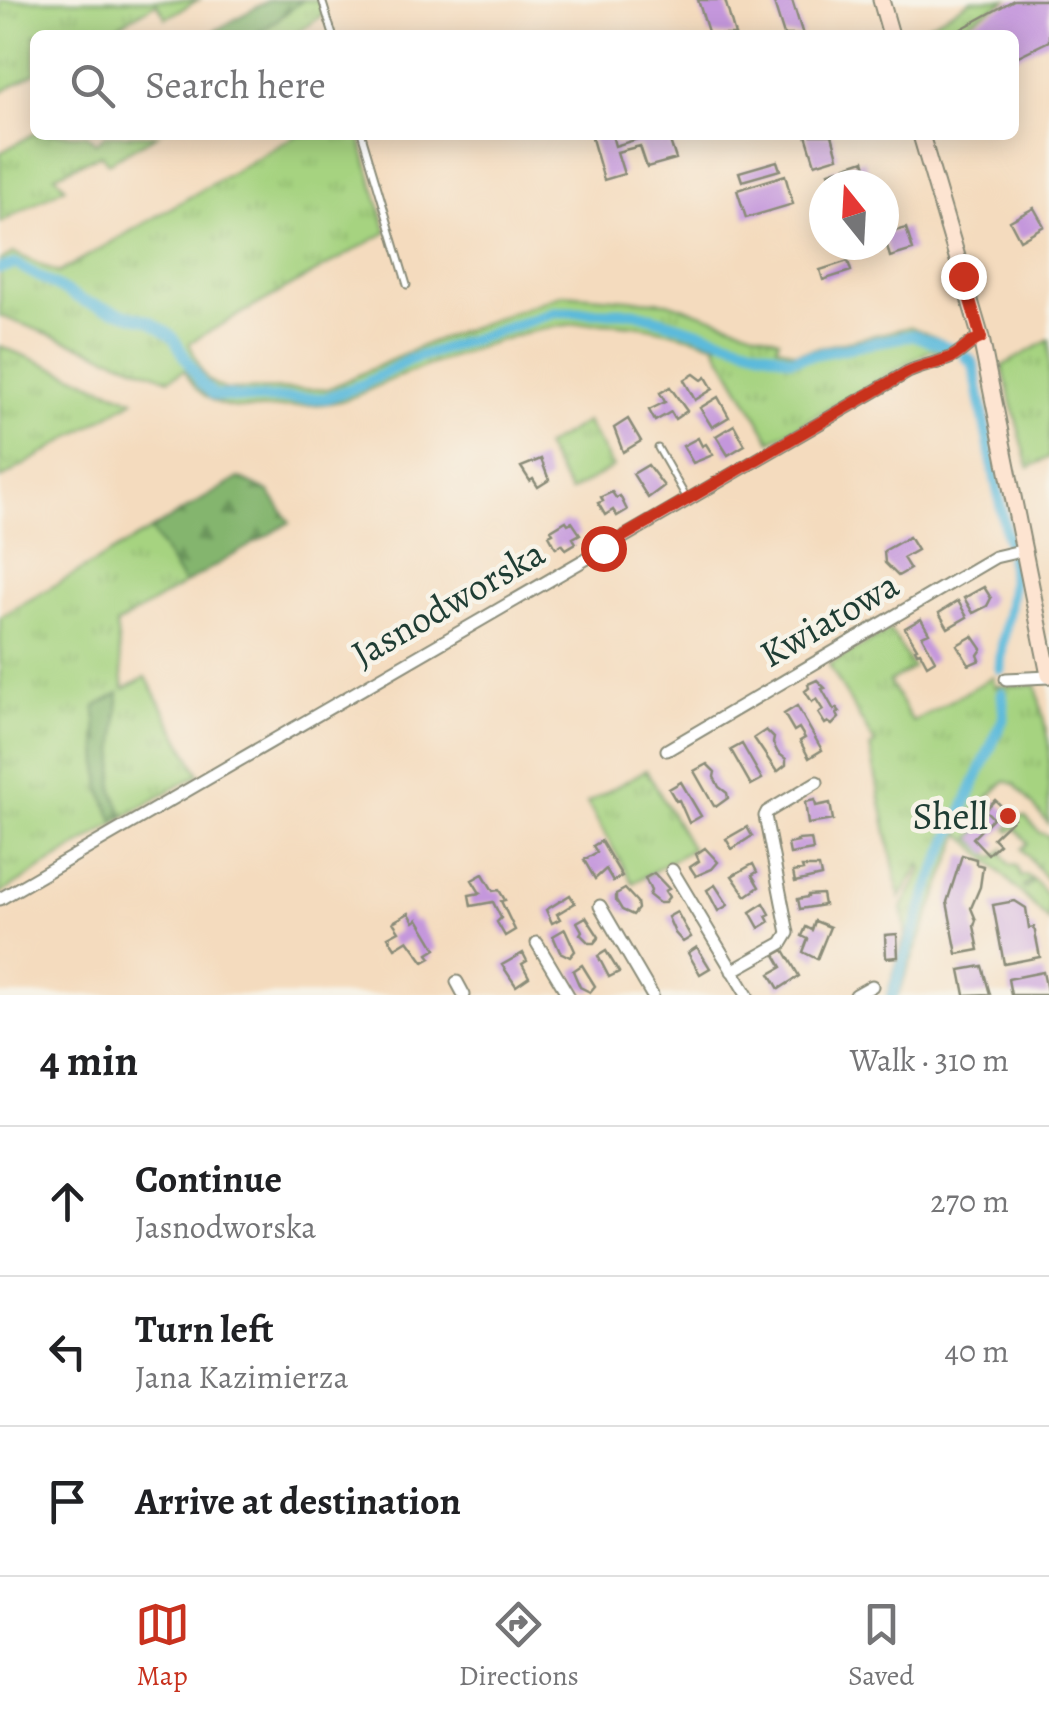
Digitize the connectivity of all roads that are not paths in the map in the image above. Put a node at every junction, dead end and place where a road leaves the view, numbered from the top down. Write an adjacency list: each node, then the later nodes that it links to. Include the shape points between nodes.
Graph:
1 (322, 0): 3 (lane)
2 (881, 0): 4 (main road)
3 (331, 30)
4 (890, 30)
5 (364, 140): 7 (lane)
6 (922, 140): 8 (main road)
7 (407, 284)
8 (981, 338): 10 (street, Jasnodworska, via 908,372); 11 (main road)
9 (658, 448): 10 (lane)
10 (688, 500): 17 (street, Jasnodworska)
11 (1025, 550): 12 (main road); 14 (street, Kwiatowa, via 995,556)
12 (1049, 676): 13 (street)
13 (1006, 679)
14 (666, 750)
15 (817, 782): 20 (street, via 765,816 788,933)
16 (672, 870): 20 (street)
17 (0, 899)
18 (600, 906): 25 (street)
19 (538, 944): 24 (street)
20 (732, 971): 26 (street)
21 (456, 982): 23 (street)
22 (872, 986): 27 (street)
23 (464, 995)
24 (568, 995)
25 (652, 995)
26 (746, 995)
27 (856, 995)

